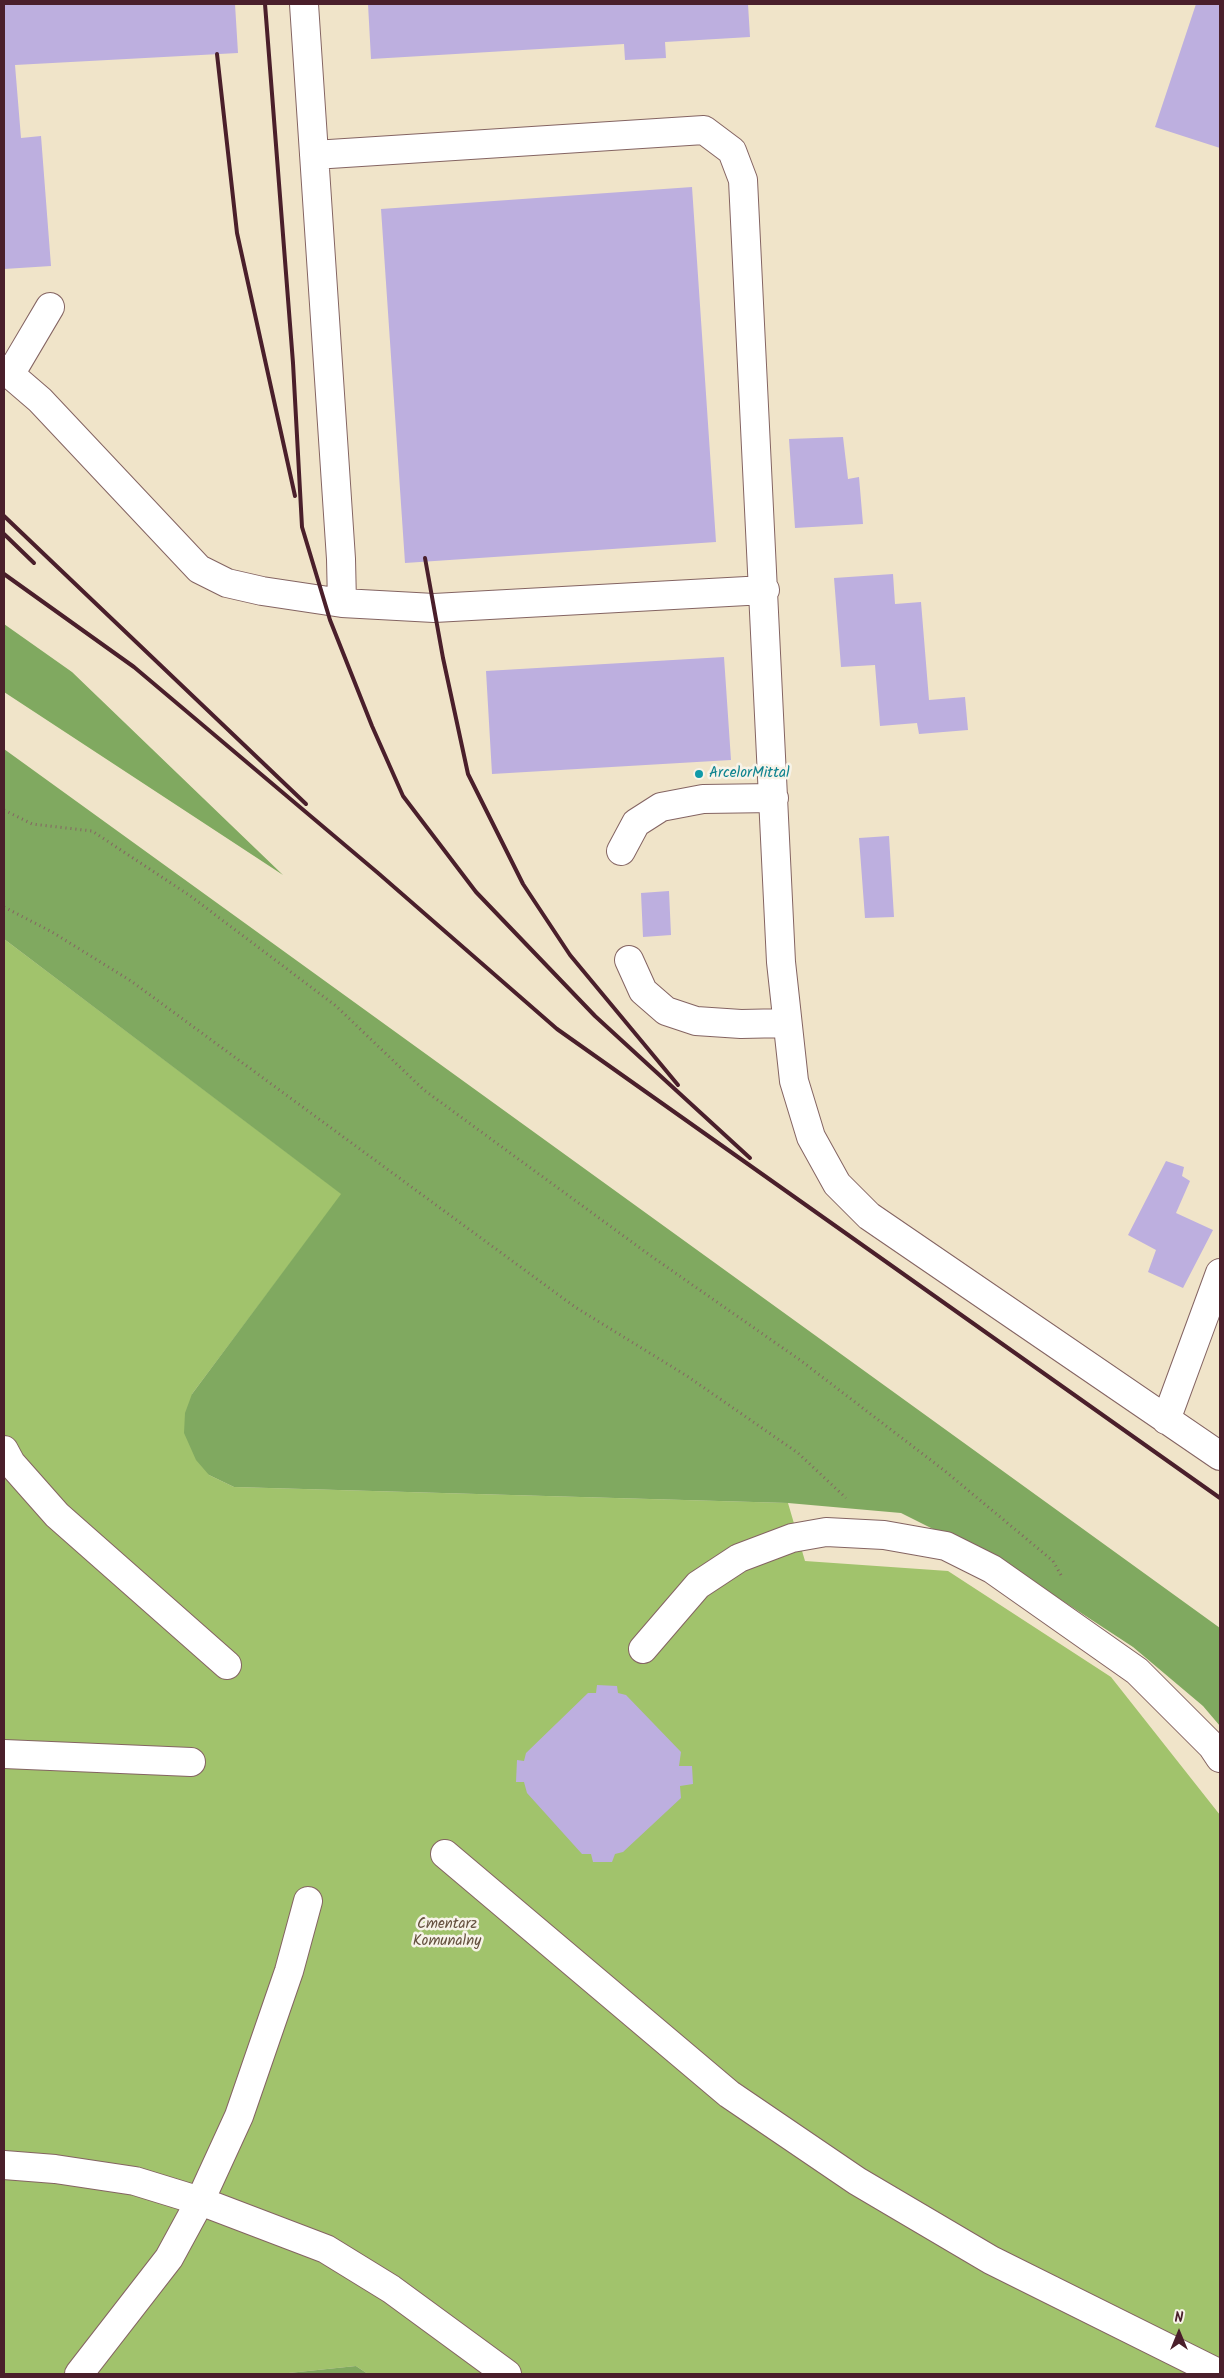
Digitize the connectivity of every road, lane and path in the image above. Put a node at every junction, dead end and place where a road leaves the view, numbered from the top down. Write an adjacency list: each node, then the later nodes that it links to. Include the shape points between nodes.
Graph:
1 (304, 4): 2 (street)
2 (314, 155): 5 (street, via 704,130 732,151 743,180); 6 (street)
3 (50, 308): 4 (street)
4 (7, 371): 6 (street, via 40,400 199,569 227,582 262,591)
5 (764, 590): 6 (street, via 434,608); 7 (street)
6 (342, 603)
7 (774, 798): 9 (street, via 703,799 661,806 636,823); 12 (street, via 780,962)
8 (4, 810): 18 (path, via 32,824 92,831 189,895 336,1006 424,1090 800,1360 945,1470 1053,1561)
9 (621, 851)
10 (4, 908): 17 (path, via 52,932 131,981 576,1308 687,1376 798,1453)
11 (629, 960): 12 (street, via 643,991 666,1011 696,1021)
12 (787, 1023): 14 (street, via 794,1081 811,1137 837,1184 869,1216)
13 (1220, 1273): 14 (street)
14 (1166, 1420): 16 (street)
15 (4, 1450): 20 (street, via 11,1463 57,1515)
16 (1220, 1456)
17 (884, 1535): 19 (street, via 826,1532 792,1538 739,1558 698,1585); 22 (street, via 946,1546 992,1569 1137,1671)
18 (1063, 1578)
19 (643, 1649)
20 (227, 1665)
21 (4, 1754): 23 (street)
22 (1220, 1758)
23 (191, 1762)
24 (445, 1854): 28 (street, via 729,2094 858,2181 991,2260)
25 (308, 1901): 27 (street, via 289,1971 239,2116)
26 (4, 2165): 27 (street, via 135,2181)
27 (200, 2201): 29 (street, via 168,2258); 30 (street, via 326,2249 391,2289)
28 (1211, 2372)
29 (79, 2374)
30 (507, 2374)

